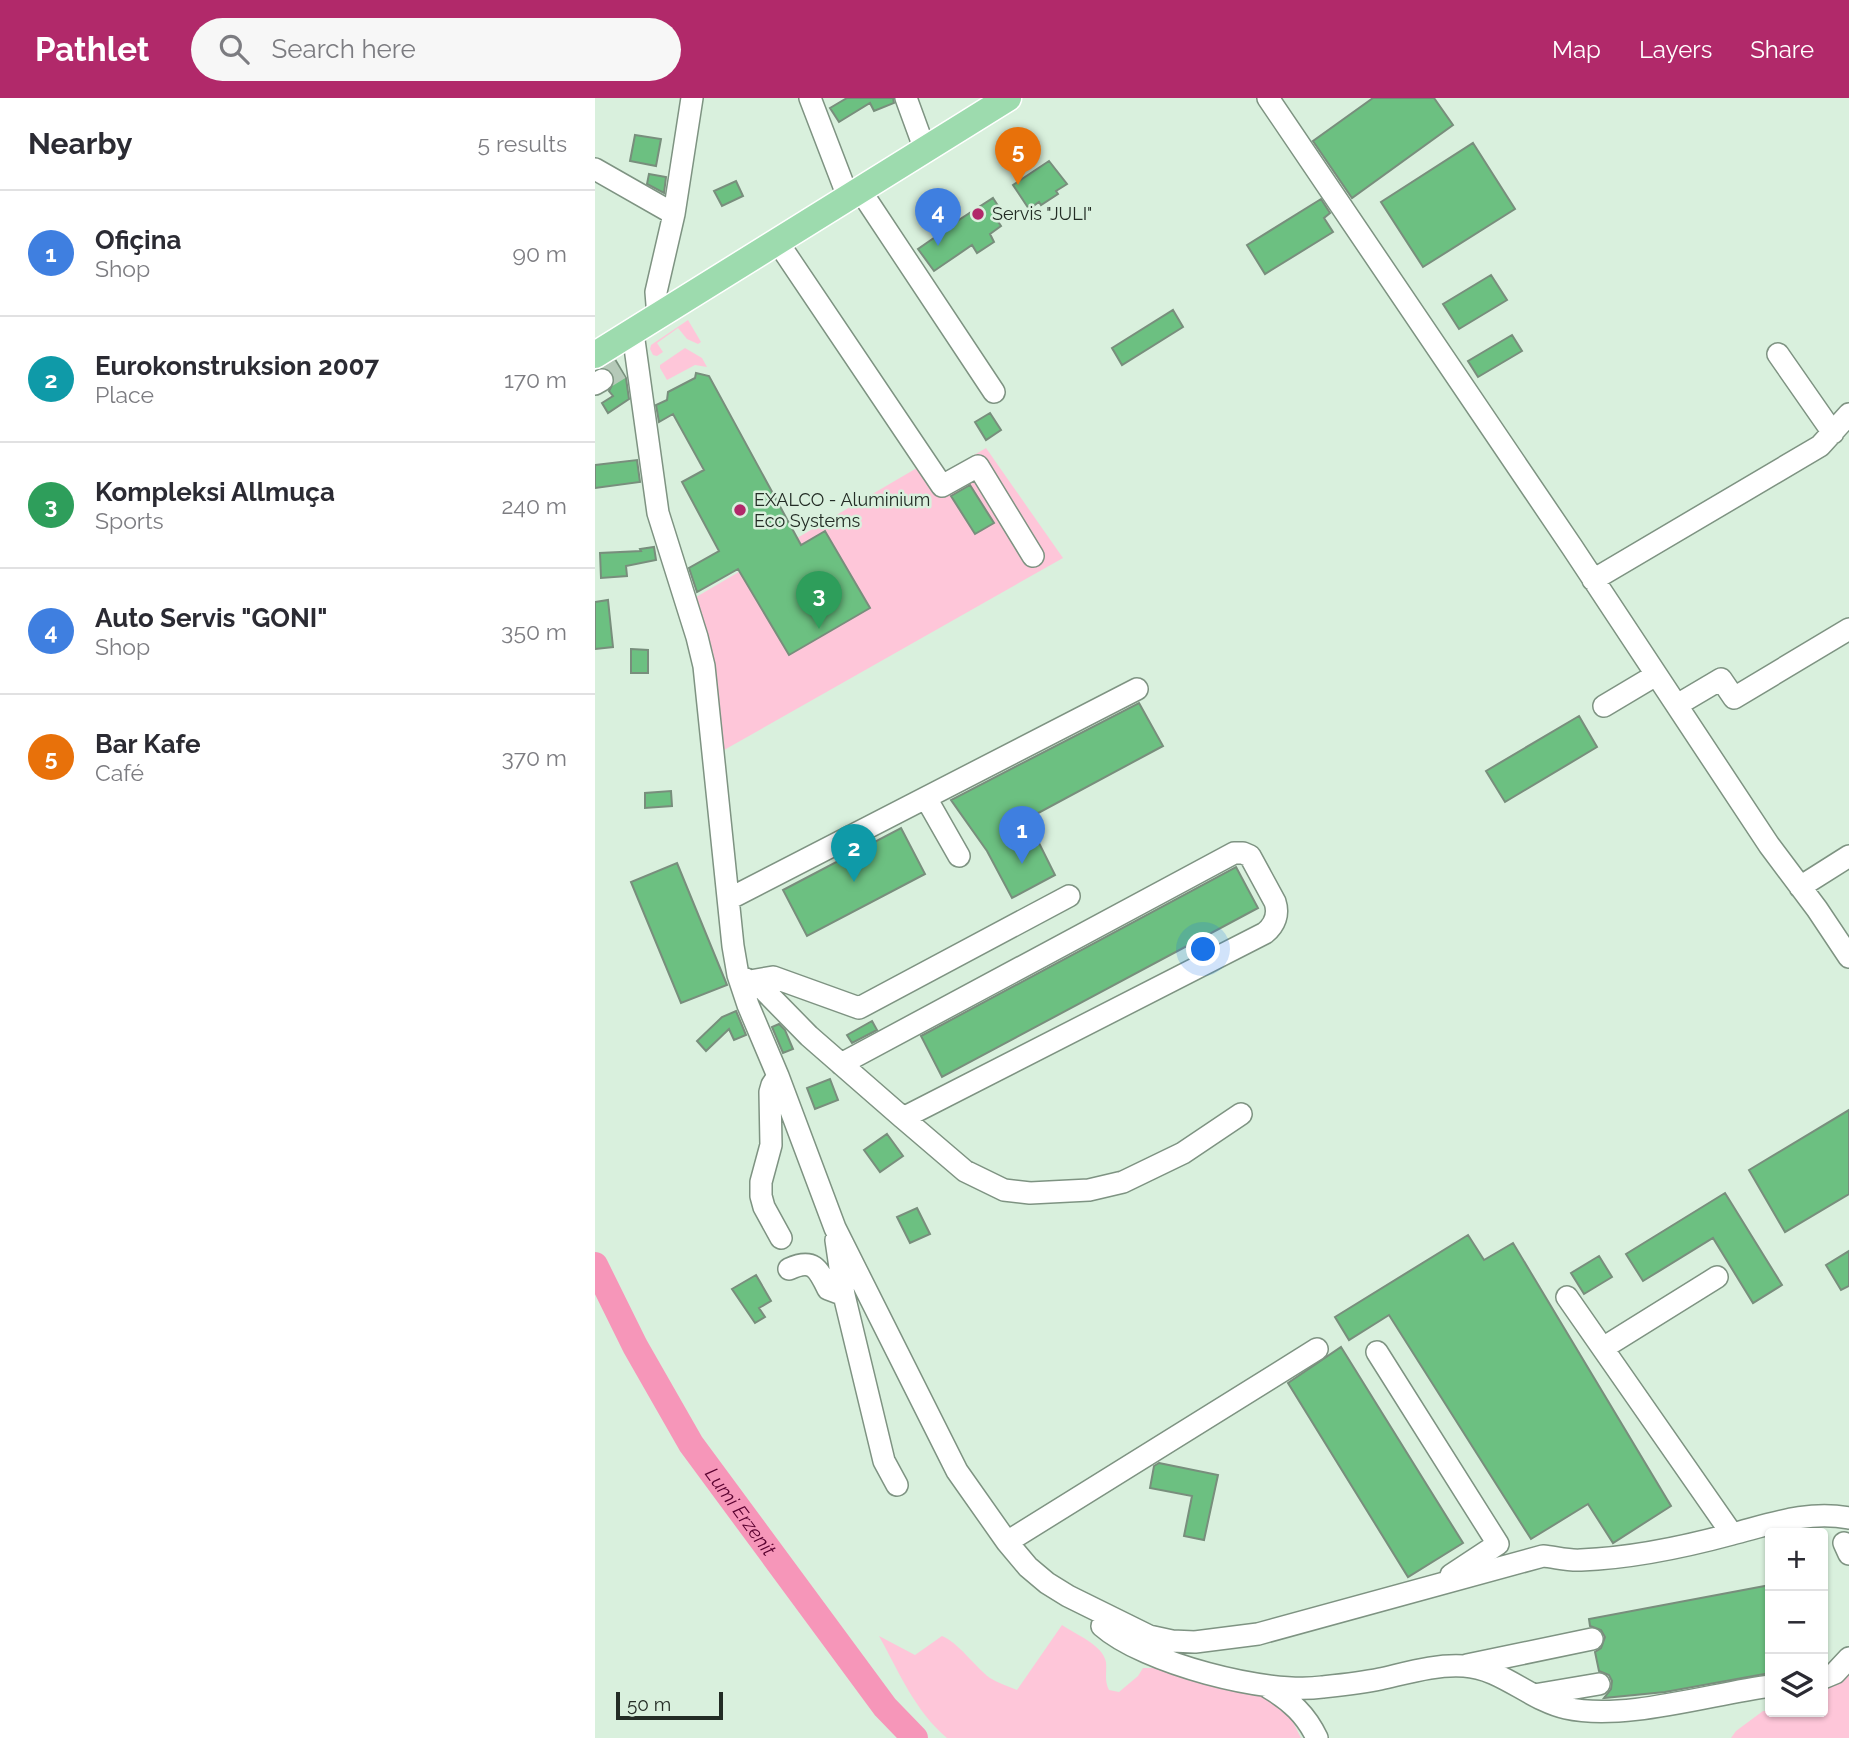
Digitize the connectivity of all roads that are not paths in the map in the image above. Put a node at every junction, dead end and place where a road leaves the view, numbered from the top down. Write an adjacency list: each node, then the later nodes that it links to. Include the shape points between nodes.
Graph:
1 (692, 98): 9 (street)
2 (810, 98): 8 (street)
3 (906, 98): 6 (street)
4 (1008, 98): 6 (main road)
5 (1268, 98): 18 (street)
6 (925, 150): 8 (main road)
7 (595, 169): 9 (street)
8 (854, 193): 10 (main road); 14 (street)
9 (674, 214): 11 (street, via 656,292)
10 (778, 241): 11 (main road); 17 (street, via 942,486 978,466)
11 (658, 317): 13 (main road)
12 (1778, 354): 16 (street)
13 (613, 363): 29 (street, via 704,666)
14 (994, 392)
15 (1849, 414): 16 (street)
16 (1833, 433): 18 (street, via 1820,446)
17 (1033, 556)
18 (1593, 580): 20 (street)
19 (1849, 629): 22 (street, via 1734,698 1721,679)
20 (1656, 675): 22 (street); 23 (street)
21 (1137, 689): 24 (street)
22 (1677, 705): 27 (street)
23 (1604, 706)
24 (926, 798): 25 (street); 29 (street)
25 (959, 856)
26 (1849, 856): 27 (street)
27 (1800, 887): 30 (street)
28 (1069, 896): 31 (street, via 859,1008 773,977)
29 (729, 899): 31 (street)
30 (1849, 957)
31 (744, 978): 32 (street, via 761,987); 33 (street, via 748,1005)
32 (841, 1064): 35 (street); 35 (street, via 1227,856 1250,856 1278,910 1271,929)
33 (778, 1076): 36 (street); 37 (street, via 770,1091 771,1145 761,1196)
34 (1241, 1114): 35 (street, via 1184,1153 1123,1182 1089,1190 1030,1193 1004,1190 965,1171)
35 (903, 1118)
36 (835, 1228): 40 (street); 48 (street, via 957,1471)
37 (781, 1238)
38 (789, 1269): 40 (street, via 800,1264 814,1267 828,1289)
39 (1717, 1277): 42 (street)
40 (843, 1295): 45 (street, via 884,1461)
41 (1567, 1297): 42 (street)
42 (1603, 1348): 47 (street)
43 (1317, 1349): 48 (street)
44 (1377, 1352): 49 (street, via 1498,1544)
45 (897, 1485)
46 (1849, 1518): 47 (street, via 1808,1516)
47 (1732, 1534): 49 (street, via 1598,1559 1543,1556)
48 (1007, 1542): 50 (street, via 1028,1567)
49 (1435, 1586): 50 (street, via 1258,1634 1195,1642 1149,1636)
50 (1068, 1596): 56 (street, via 1108,1632 1136,1647)
51 (1592, 1639): 53 (street)
52 (1849, 1658): 54 (street)
53 (1463, 1666): 56 (street, via 1318,1688); 58 (street, via 1483,1669)
54 (1828, 1676)
55 (1599, 1684): 58 (street)
56 (1267, 1687): 59 (street, via 1300,1710)
57 (1765, 1687): 58 (street, via 1611,1712 1567,1708)
58 (1534, 1695)
59 (1317, 1738)

